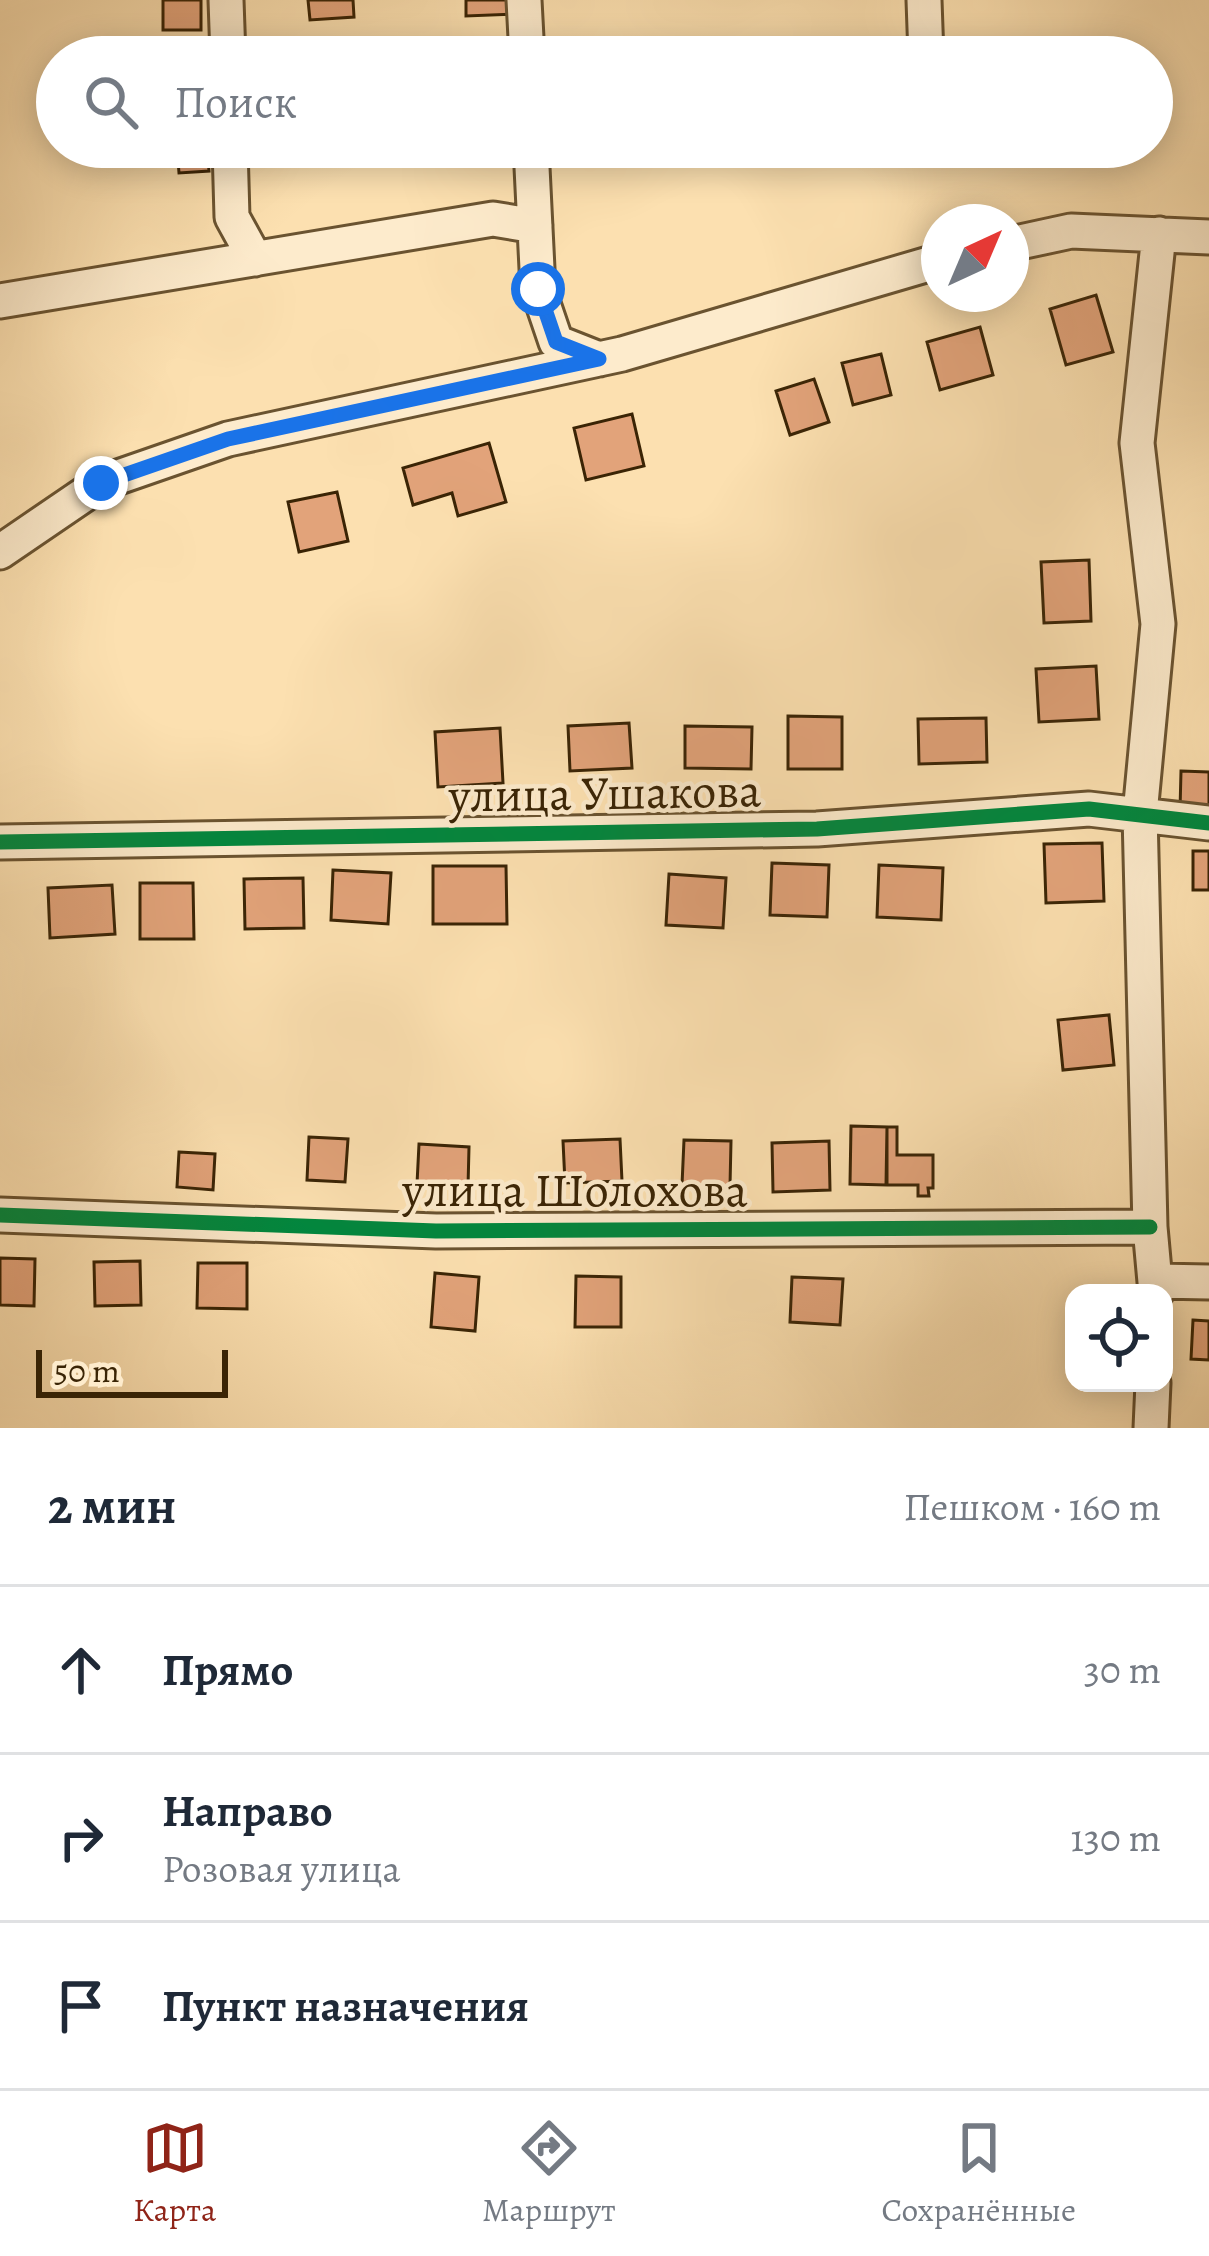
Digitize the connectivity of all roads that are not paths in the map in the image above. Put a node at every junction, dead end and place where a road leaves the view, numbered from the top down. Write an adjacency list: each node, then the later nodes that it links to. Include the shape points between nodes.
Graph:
1 (226, 0): 4 (street)
2 (524, 0): 5 (street)
3 (924, 0): 6 (street)
4 (227, 36)
5 (526, 36)
6 (925, 36)
7 (231, 168): 13 (street, via 232,217)
8 (532, 168): 9 (street)
9 (536, 226): 13 (street, via 494,219); 16 (street, via 538,289 556,342)
10 (1159, 234): 11 (street); 12 (street, via 1071,231); 18 (street, via 1137,443 1158,624)
11 (1209, 237)
12 (1029, 240)
13 (255, 259): 15 (street)
14 (921, 266): 16 (street)
15 (0, 301)
16 (599, 359): 17 (street, via 228,439 101,483)
17 (0, 552)
18 (1140, 814): 19 (street, улица Ушакова); 20 (street, улица Ушакова, via 1089,809 817,829); 22 (street)
19 (1209, 823)
20 (0, 842)
21 (0, 1215): 22 (street, улица Шолохова, via 436,1231)
22 (1150, 1228): 24 (street)
23 (1209, 1282): 25 (street)
24 (1157, 1284)
25 (1173, 1285)
26 (1153, 1392): 27 (street)
27 (1151, 1428)

